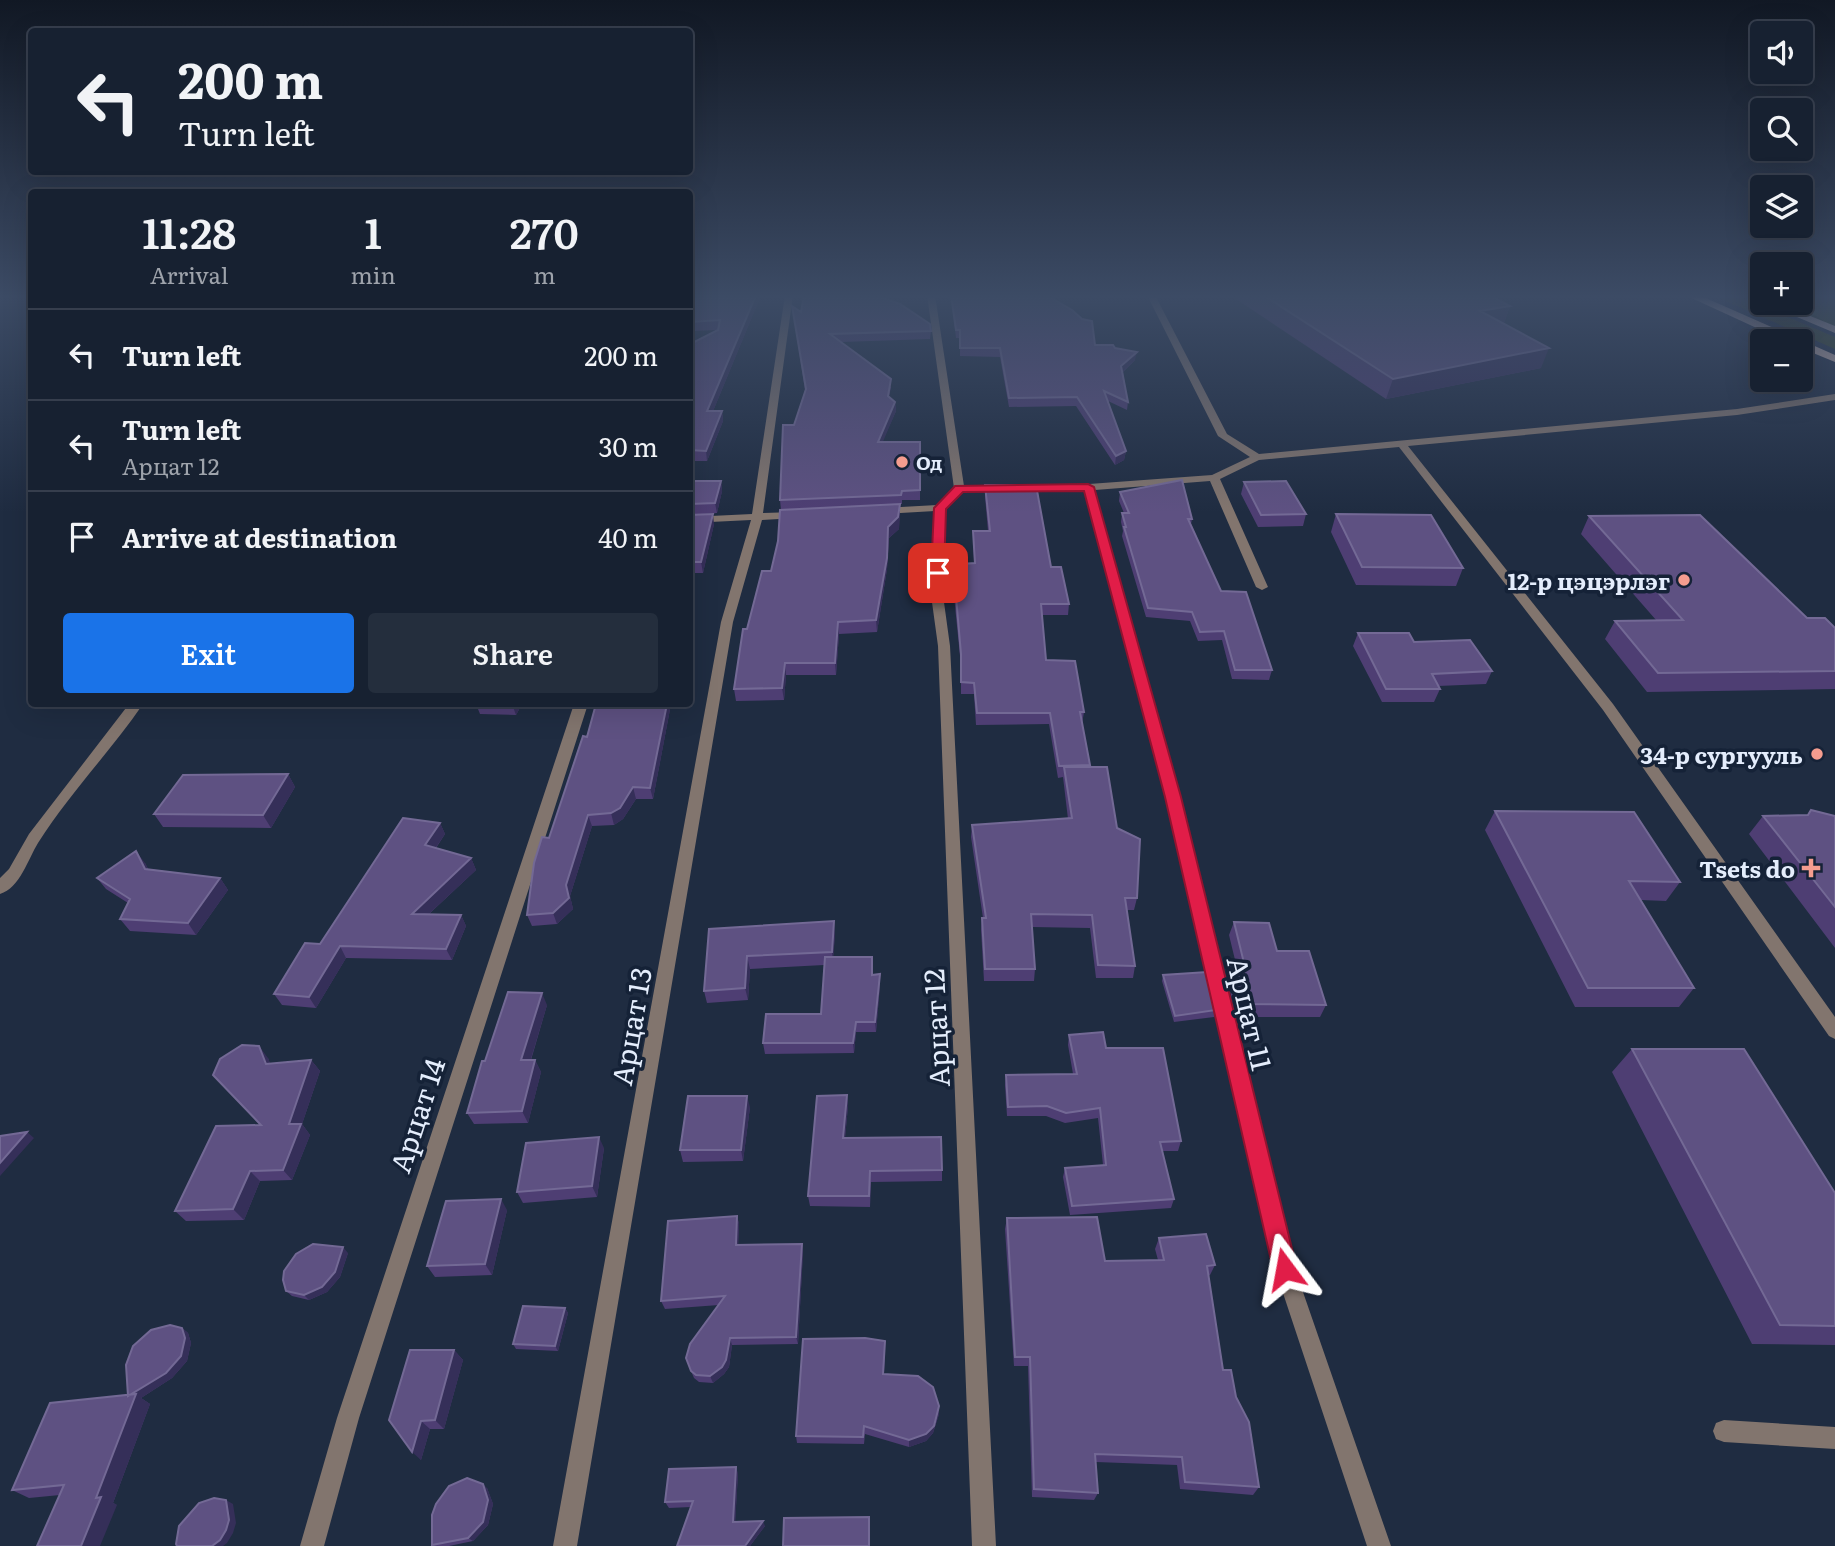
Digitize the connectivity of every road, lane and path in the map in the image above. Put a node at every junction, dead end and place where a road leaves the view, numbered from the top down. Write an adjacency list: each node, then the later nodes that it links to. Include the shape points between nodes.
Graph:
1 (779, 367): 13 (street, Арцат 13)
2 (941, 367): 9 (street)
3 (1188, 367): 6 (street, via 1223,436)
4 (1835, 397): 5 (street, via 1737,412)
5 (1402, 444): 6 (street); 19 (street, via 1608,707)
6 (1257, 457): 7 (street)
7 (1214, 478): 8 (street); 15 (street)
8 (1088, 487): 9 (street); 25 (street, Арцат 11, via 1173,797 1285,1269)
9 (960, 489): 10 (street)
10 (940, 508): 11 (street); 24 (street, Арцат 12, via 937,595 944,646)
11 (875, 511)
12 (809, 514): 13 (street)
13 (757, 517): 14 (street); 23 (street, Арцат 13, via 727,622)
14 (693, 520)
15 (1262, 587)
16 (134, 707): 18 (street)
17 (580, 707): 22 (street, Арцат 14, via 352,1404)
18 (0, 888)
19 (1835, 1031)
20 (1724, 1431): 21 (street)
21 (1835, 1437)
22 (312, 1546)
23 (565, 1546)
24 (984, 1546)
25 (1379, 1546)

